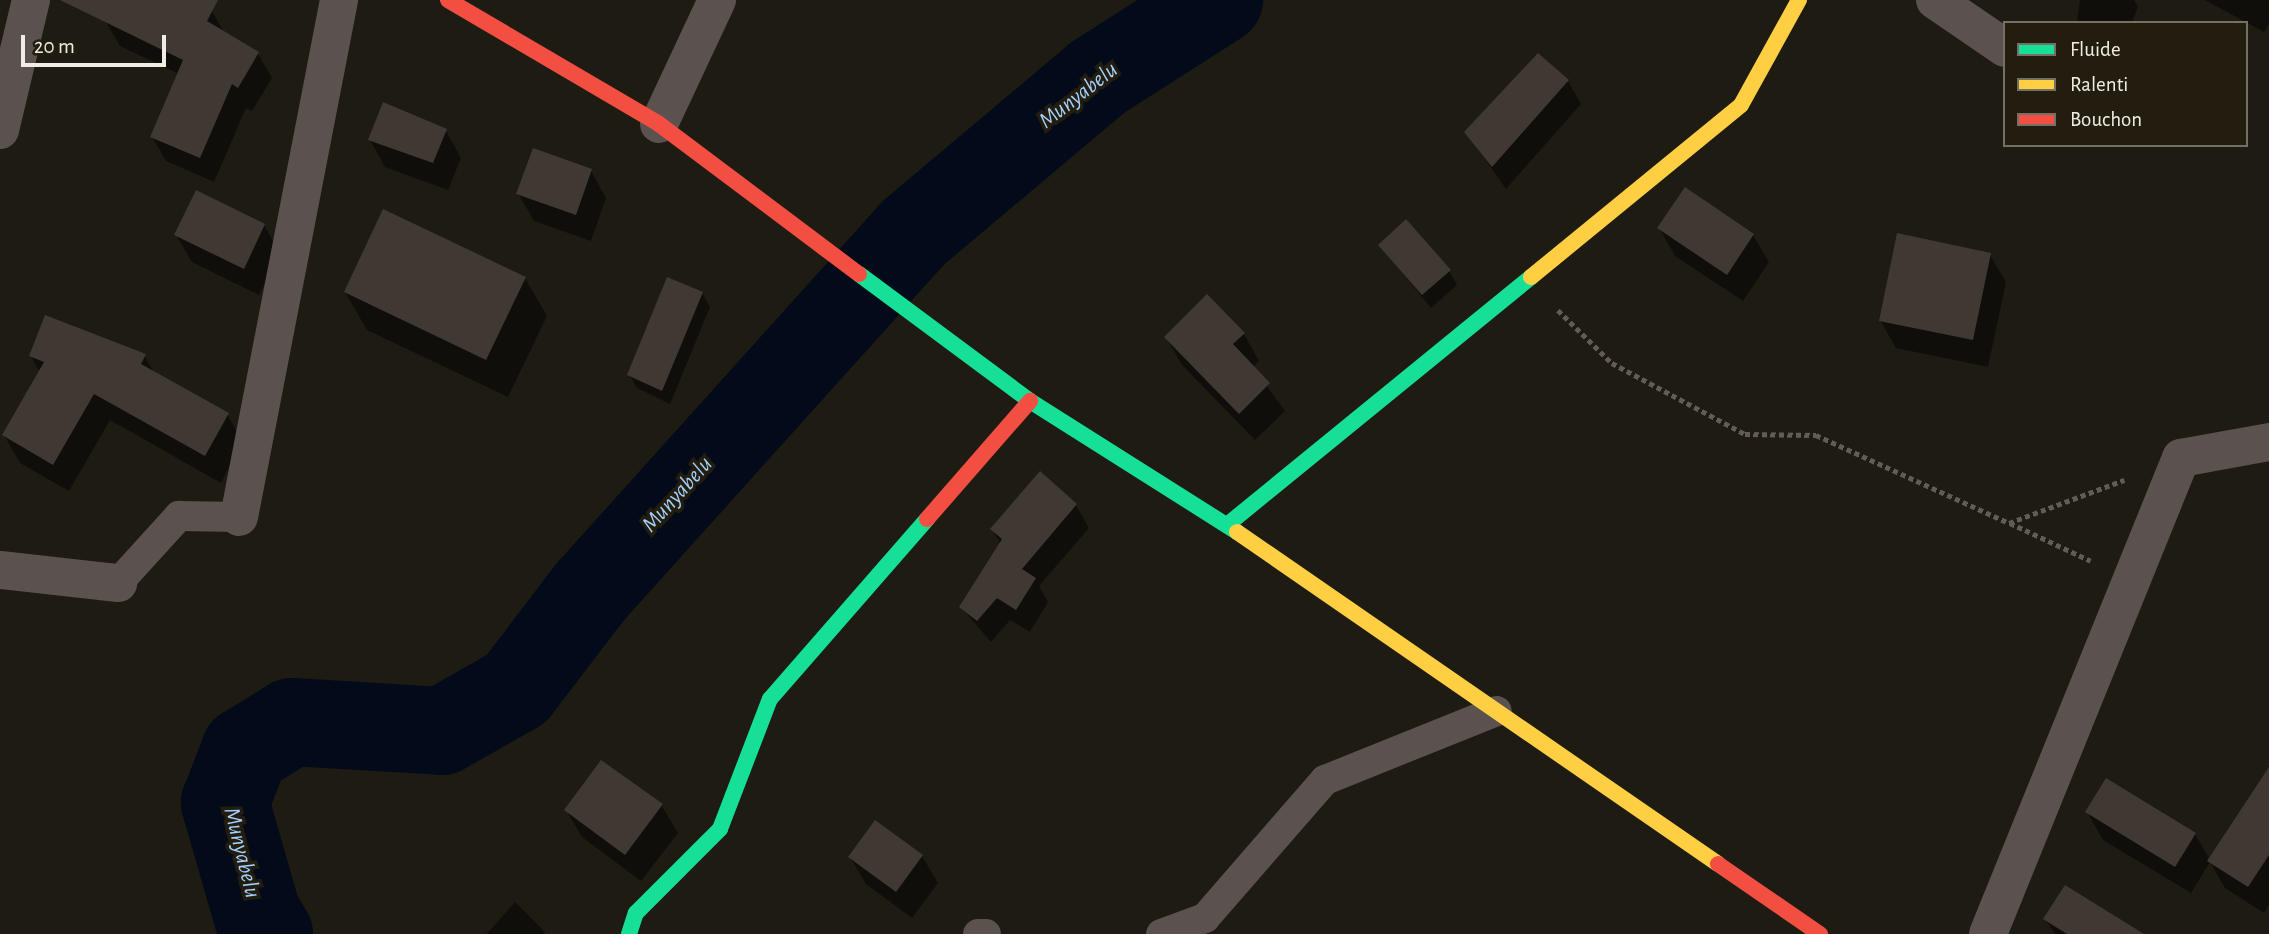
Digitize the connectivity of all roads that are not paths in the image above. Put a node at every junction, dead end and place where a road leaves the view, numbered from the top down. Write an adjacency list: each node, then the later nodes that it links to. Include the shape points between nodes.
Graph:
1 (31, 0): 9 (street)
2 (340, 0): 12 (street)
3 (448, 0): 8 (street)
4 (717, 0): 8 (street)
5 (1799, 0): 13 (street, via 1741,105)
6 (1935, 0): 7 (street)
7 (2003, 47)
8 (659, 124): 10 (street)
9 (0, 130)
10 (1030, 401): 13 (street); 17 (street, via 770,699 720,829 636,913)
11 (2269, 442): 22 (street, via 2182,458)
12 (239, 517): 15 (lane, via 179,516)
13 (1227, 525): 16 (street)
14 (0, 570): 15 (street)
15 (118, 583)
16 (1497, 711): 20 (lane, via 1325,780 1205,918); 21 (street)
17 (629, 934)
18 (978, 934): 19 (lane)
19 (986, 934)
20 (1161, 934)
21 (1820, 934)
22 (1988, 934)

